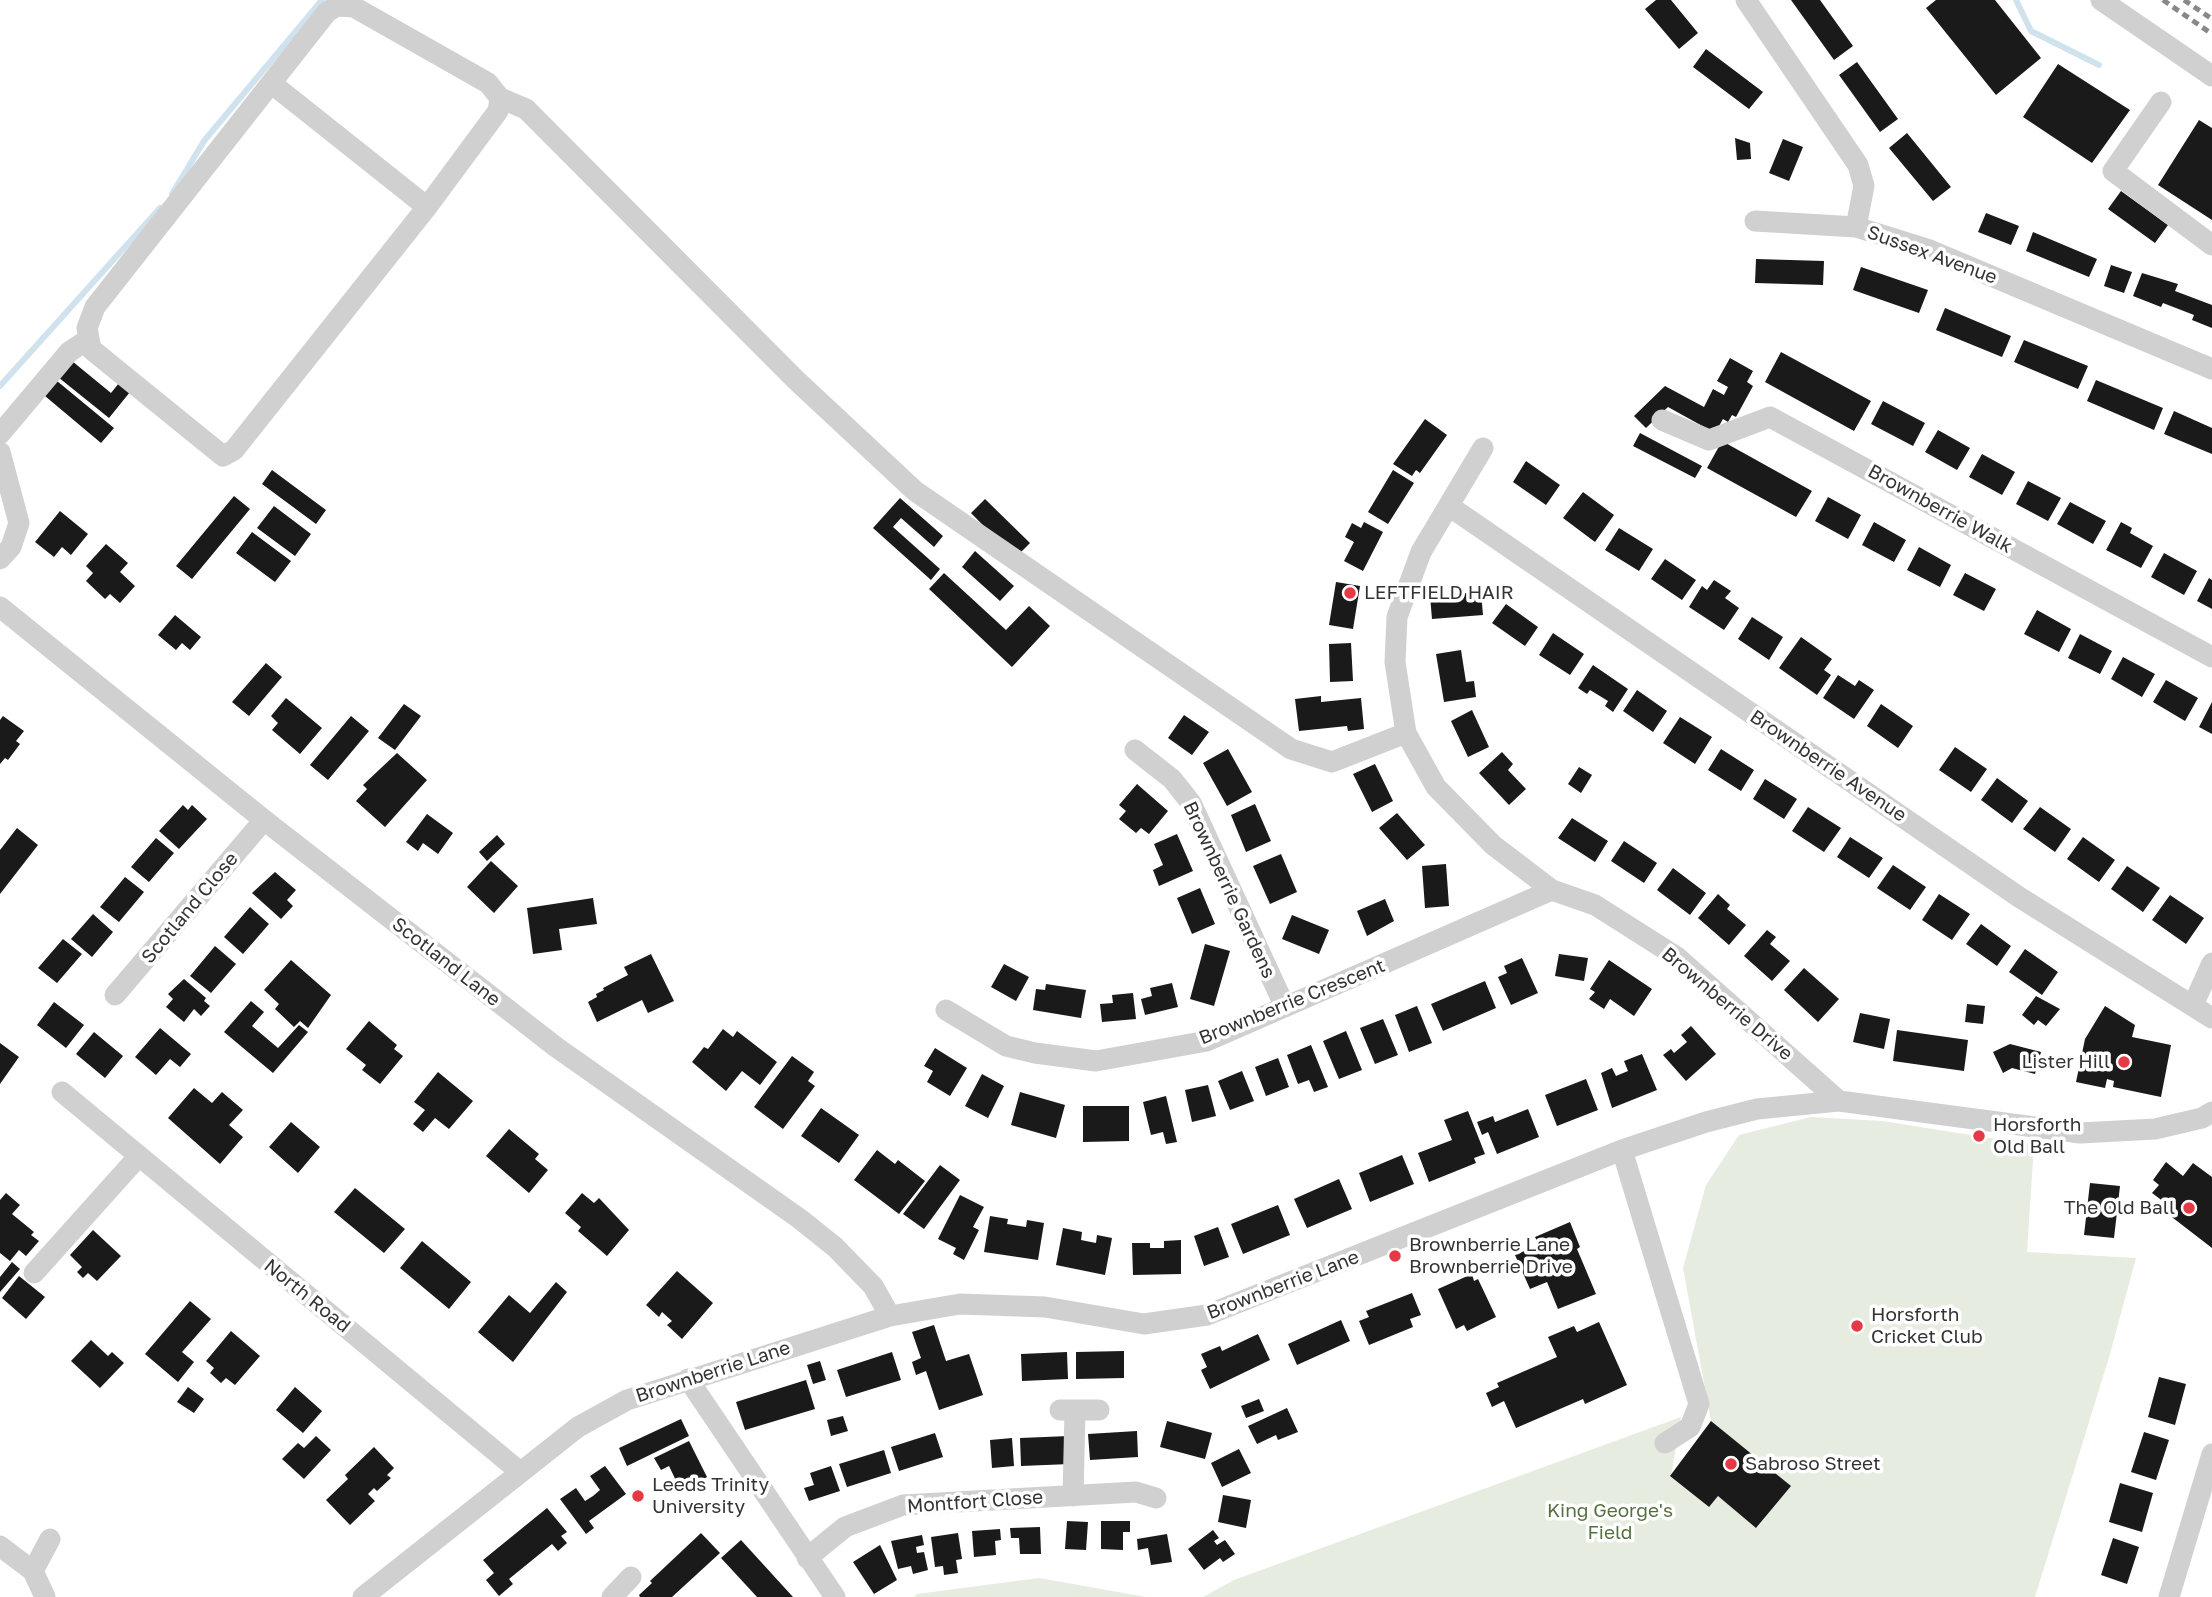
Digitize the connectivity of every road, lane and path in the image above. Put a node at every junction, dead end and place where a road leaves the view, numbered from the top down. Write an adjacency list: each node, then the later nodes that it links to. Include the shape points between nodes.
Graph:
1 (1746, 0): 9 (street, Sussex Avenue, via 1858,165 1864,186)
2 (2101, 0): 3 (street)
3 (2212, 76)
4 (271, 83): 5 (street, via 327,12 337,6 354,7 488,83); 7 (street); 11 (street, via 95,307)
5 (500, 98): 7 (street, via 498,111); 21 (street, via 526,109 796,380 926,499 1291,749 1332,762)
6 (2161, 102): 10 (street, via 2113,171)
7 (427, 207): 11 (street, via 234,450 223,456 91,349)
8 (1755, 221): 9 (street)
9 (1856, 227): 12 (street, Sussex Avenue, via 1927,249)
10 (2212, 246)
11 (87, 340): 14 (street, via 69,352)
12 (2212, 369)
13 (1662, 421): 20 (street, Brownberrie Walk, via 1709,440 1770,417)
14 (0, 434)
15 (1483, 448): 17 (street, Brownberrie Drive)
16 (0, 452): 18 (street, via 19,523 11,547)
17 (1449, 506): 21 (street, Brownberrie Drive, via 1421,552 1397,617 1395,662); 27 (street, Brownberrie Avenue, via 2020,897)
18 (0, 559)
19 (3, 616): 23 (street, Scotland Lane)
20 (2212, 657)
21 (1406, 733): 24 (street, Brownberrie Drive, via 1436,787 1493,845)
22 (1135, 750): 28 (street, Brownberrie Gardens, via 1172,779 1191,803)
23 (264, 820): 26 (street, Scotland Close); 37 (street, Scotland Lane, via 556,1047 800,1219 873,1286)
24 (1552, 890): 28 (street, Brownberrie Crescent); 32 (street, Brownberrie Drive, via 1595,905 1677,957)
25 (2212, 963): 27 (street)
26 (115, 995)
27 (2193, 1005): 30 (street, Brownberrie Avenue)
28 (1285, 1007): 29 (street, Brownberrie Crescent, via 1207,1041 1096,1060 1006,1046)
29 (946, 1010)
30 (2212, 1017)
31 (62, 1092): 35 (street, North Road)
32 (1839, 1101): 33 (street, Brownberrie Lane, via 2080,1133 2155,1129); 34 (street, Brownberrie Lane, via 1757,1110)
33 (2212, 1112)
34 (1622, 1150): 37 (street, Brownberrie Lane, via 1207,1315 1144,1324 1045,1307 960,1304); 40 (street, via 1699,1404 1690,1427)
35 (138, 1157): 36 (street); 42 (street, North Road)
36 (34, 1273)
37 (890, 1316): 38 (street, Brownberrie Lane)
38 (688, 1380): 42 (street, Brownberrie Lane, via 627,1400 578,1427); 48 (street)
39 (1099, 1410): 44 (street, via 1067,1410)
40 (1665, 1443)
41 (2212, 1454): 43 (street)
42 (519, 1471): 52 (street, Brownberrie Lane)
43 (2207, 1490): 55 (street)
44 (1073, 1496): 45 (street, Montfort Close, via 1136,1492); 48 (street, Montfort Close, via 903,1505 845,1528)
45 (1156, 1499)
46 (50, 1539): 49 (street)
47 (5, 1555): 49 (street)
48 (807, 1558): 54 (street)
49 (33, 1571): 51 (street)
50 (631, 1577): 53 (street)
51 (45, 1597)
52 (363, 1597)
53 (612, 1597)
54 (835, 1597)
55 (2169, 1597)

